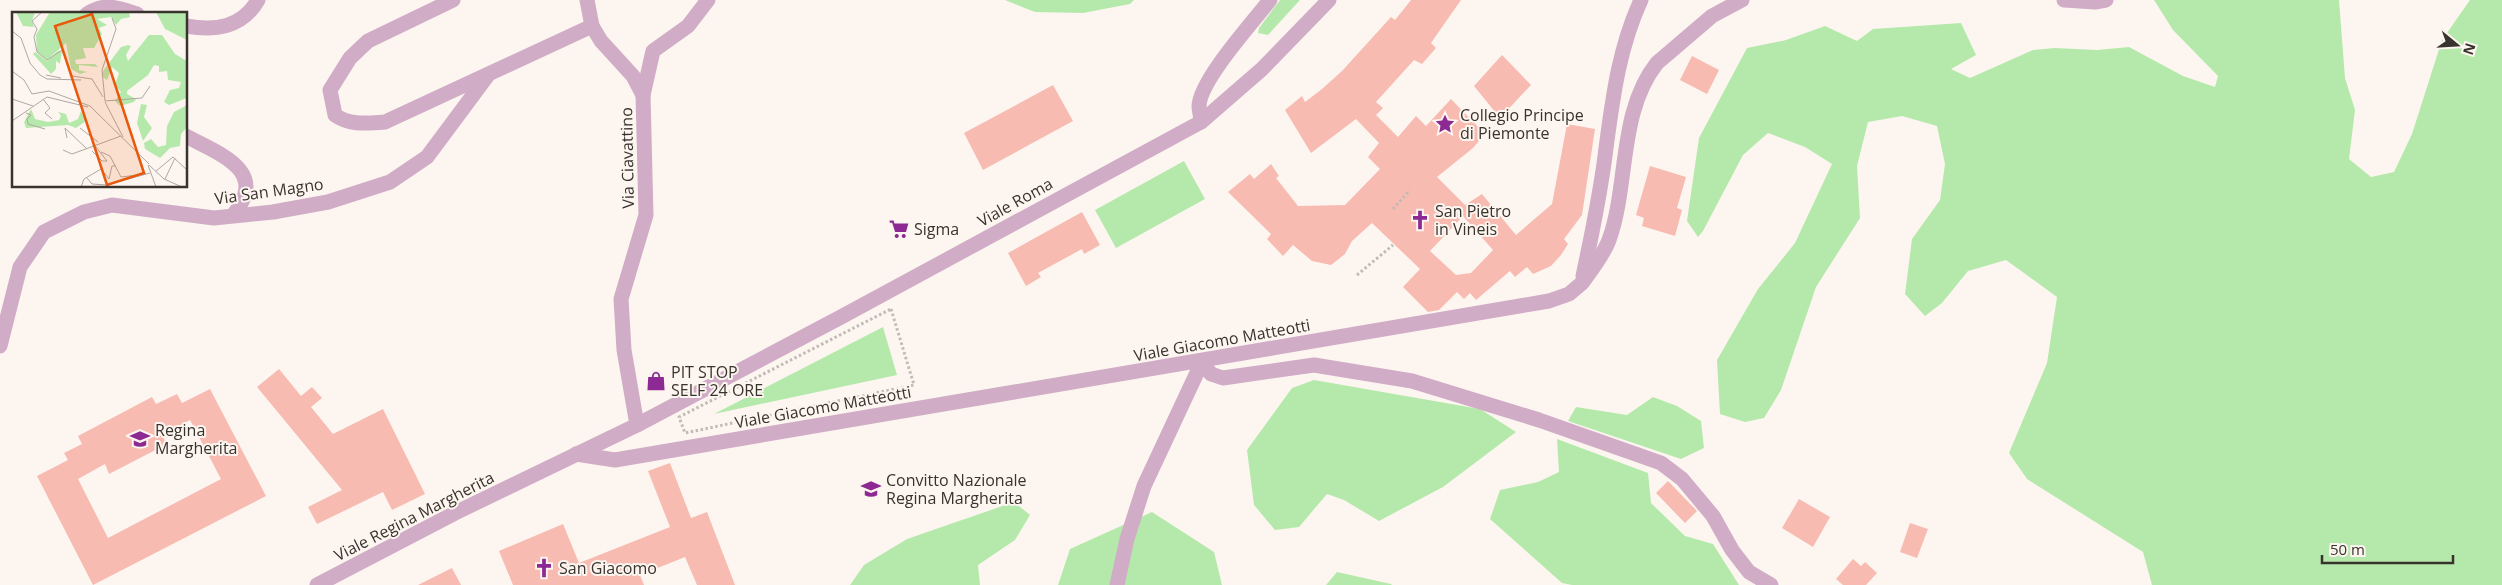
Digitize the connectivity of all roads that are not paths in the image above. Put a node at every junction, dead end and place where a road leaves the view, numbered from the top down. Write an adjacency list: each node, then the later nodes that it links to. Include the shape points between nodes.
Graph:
1 (258, 0): 13 (street, via 251,11 230,26 207,29)
2 (453, 0): 15 (street, Via San Magno, via 368,41 350,58 330,90 336,114 343,120 359,123 385,122)
3 (587, 0): 14 (street, Via Ciavattino)
4 (708, 0): 16 (street, Via Ciavattino, via 688,26 653,51)
5 (1270, 0): 17 (street, via 1221,62 1199,105)
6 (1329, 0): 17 (street, Viale Roma, via 1262,69)
7 (1641, 0): 20 (street, via 1631,21 1611,98 1606,149)
8 (1742, 0): 20 (street, via 1712,16 1650,72 1633,117 1609,240)
9 (2064, 0): 10 (street)
10 (2106, 0)
11 (90, 12): 12 (street, via 98,7 116,7)
12 (131, 12)
13 (188, 26)
14 (592, 26): 15 (street, Via San Magno); 16 (street, Via Ciavattino, via 601,41 633,76)
15 (488, 76): 19 (street, Via San Magno, via 427,157 390,182 328,202 273,212)
16 (643, 95): 23 (street, Via Ciavattino, via 646,215 621,299 624,350)
17 (1201, 122): 23 (street, Viale Roma)
18 (188, 137): 19 (street, via 237,164 246,182 244,202)
19 (234, 214): 21 (street, Via San Magno, via 214,218 112,205 84,212 44,232 20,267)
20 (1582, 283): 22 (street, Viale Giacomo Matteotti, via 1569,294 1549,301)
21 (0, 346)
22 (1202, 362): 24 (street, Viale Giacomo Matteotti, via 615,460); 26 (street, via 1144,486); 27 (street, via 1211,374 1223,378 1314,365 1412,381 1539,420 1661,463 1682,479 1713,516 1749,572)
23 (637, 424): 24 (street, Viale Roma)
24 (576, 454): 25 (street, Viale Regina Margherita)
25 (317, 585)
26 (1117, 585)
27 (1771, 585)

